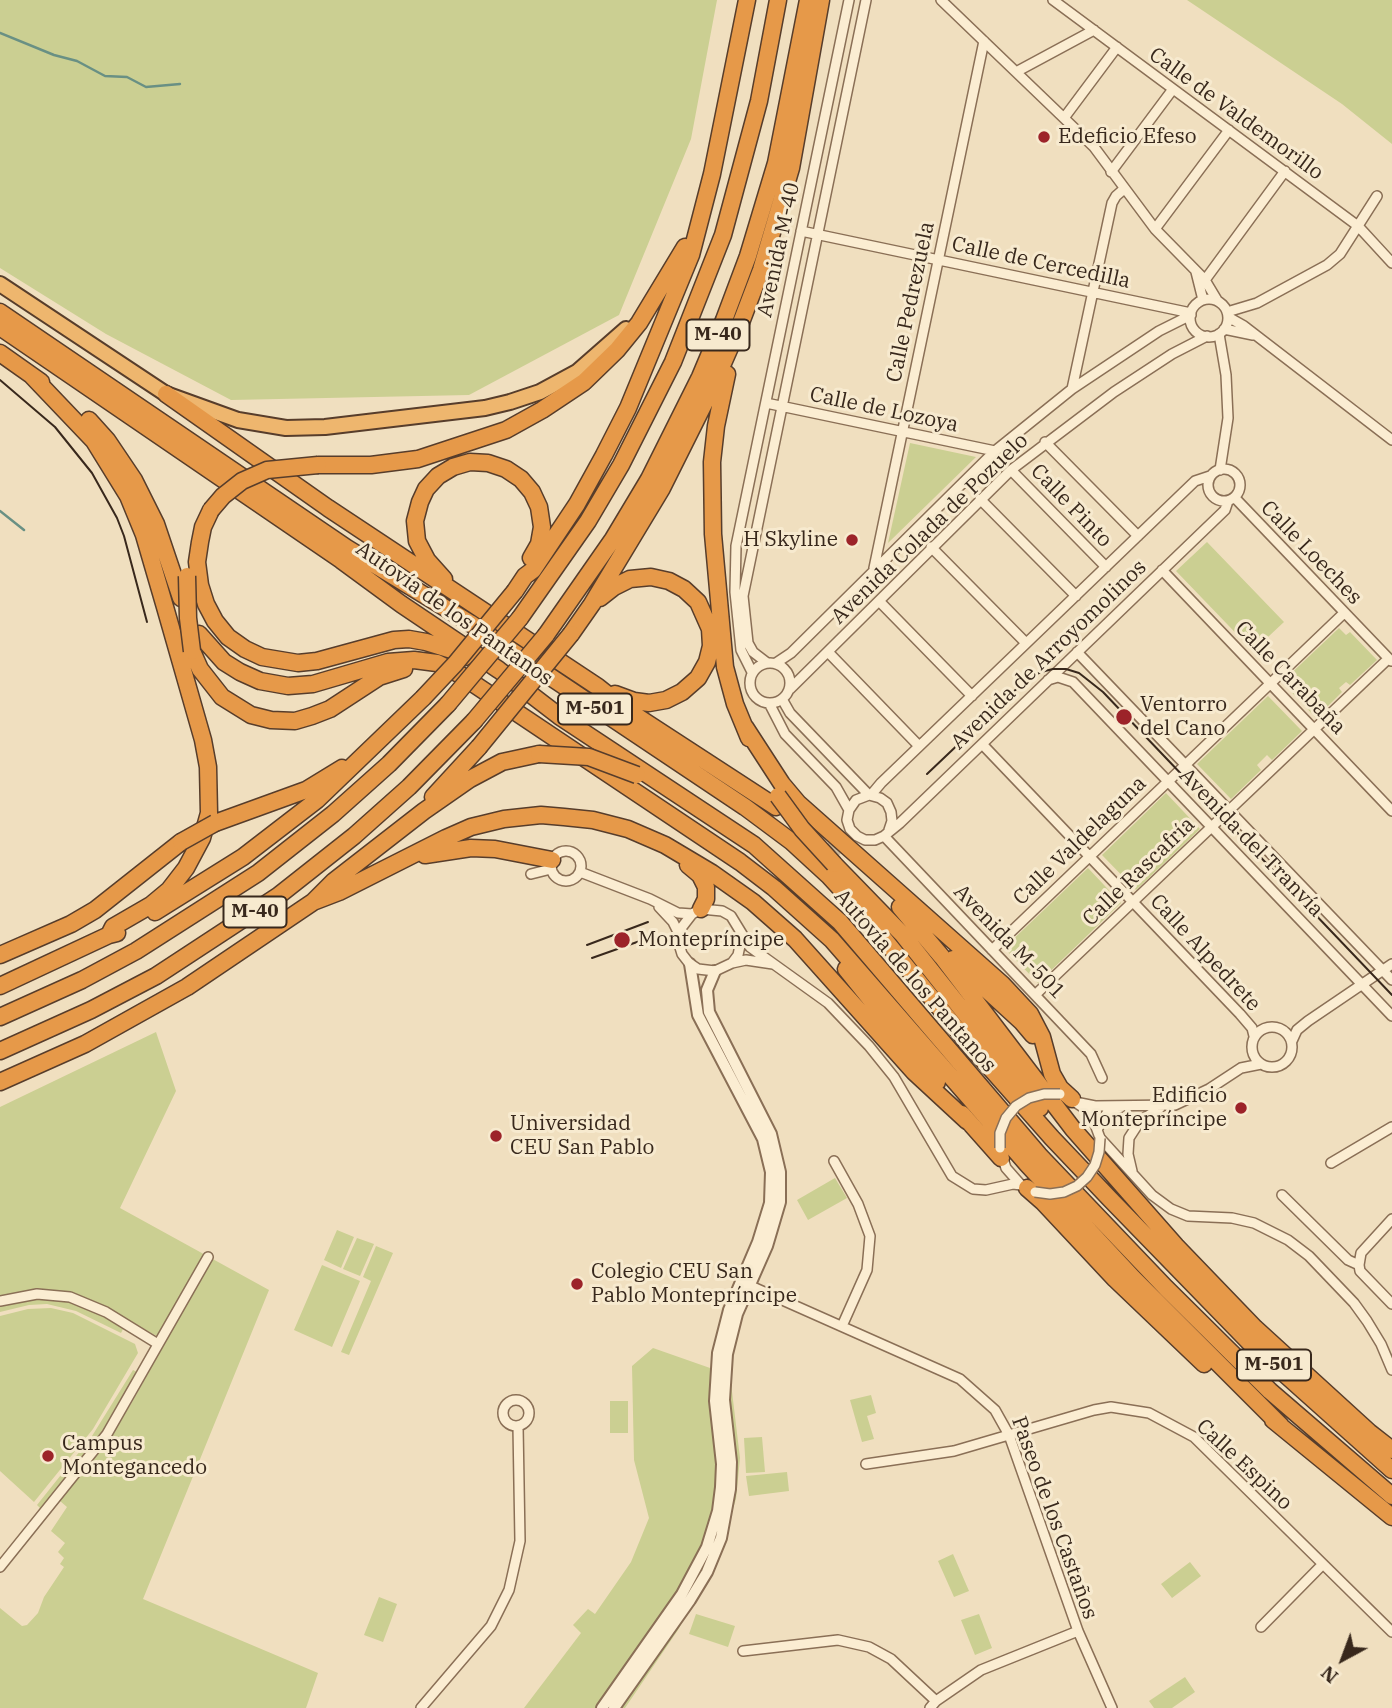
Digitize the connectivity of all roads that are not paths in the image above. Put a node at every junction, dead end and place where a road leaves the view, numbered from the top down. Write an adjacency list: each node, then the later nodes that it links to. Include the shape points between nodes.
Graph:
1 (747, 0): 22 (highway)
2 (778, 0): 133 (highway, M-40, bridge, via 759,101 723,235 683,339 621,465 581,532 520,618 448,704 370,781 258,873 136,951)
3 (808, 0): 137 (highway, M-40, bridge, via 763,209 701,377 613,539 546,635 474,721 382,812 278,896 156,976)
4 (821, 0): 39 (highway, via 791,168)
5 (849, 0): 16 (street, Avenida M-40)
6 (866, 0): 17 (street, Avenida M-40)
7 (941, 0): 10 (street)
8 (1053, 0): 9 (street, Calle de Valdemorillo)
9 (1094, 30): 11 (street, Calle de Valdemorillo); 12 (street)
10 (984, 41): 12 (street); 27 (street, Calle Pedrezuela)
11 (1117, 47): 13 (street, Calle de Valdemorillo); 14 (street)
12 (1016, 72): 14 (street)
13 (1173, 89): 15 (street, Calle de Valdemorillo); 19 (street)
14 (1064, 118): 19 (street)
15 (1229, 130): 18 (street, Calle de Valdemorillo); 24 (street)
16 (816, 163): 17 (street, via 828,160); 25 (street, Avenida M-40)
17 (832, 166): 26 (street, Avenida M-40)
18 (1285, 171): 23 (street, Calle de Valdemorillo); 30 (street)
19 (1111, 172): 20 (street)
20 (1124, 189): 24 (street); 32 (street, via 1112,203)
21 (1377, 196): 23 (street)
22 (699, 224): 36 (highway); 65 (highway, via 691,255 628,408 577,503)
23 (1359, 226): 28 (street, Calle de Valdemorillo); 38 (street, via 1327,265)
24 (1155, 229): 29 (street)
25 (801, 230): 26 (street, Calle de Cercedilla); 48 (street, Avenida M-40)
26 (818, 234): 27 (street, Calle de Cercedilla); 49 (street, Avenida M-40)
27 (938, 259): 32 (street, Calle de Cercedilla); 50 (street, Calle Pedrezuela)
28 (1392, 263)
29 (1195, 270): 30 (street); 33 (street)
30 (1205, 280): 34 (street)
31 (0, 284): 47 (highway)
32 (1093, 292): 37 (street, Calle de Cercedilla); 46 (street)
33 (1203, 300): 34 (street); 37 (street)
34 (1217, 300): 38 (street)
35 (0, 312): 156 (highway, Autovía de los Pantanos / M-501, via 792,842 855,904 969,1044)
36 (643, 314): 47 (highway, via 577,372 540,391 485,408 325,428 286,428 238,420); 59 (highway, bridge, via 617,350 584,382 506,430 418,459 267,470 223,496)
37 (1191, 314): 42 (street, via 1193,327); 46 (street, Avenida Colada de Pozuelo)
38 (1228, 315): 41 (street); 43 (street)
39 (742, 320): 70 (highway, via 662,488); 88 (highway, via 716,426 712,497 725,667)
40 (0, 327): 87 (highway, Autovía de los Pantanos / M-501, via 341,560)
41 (1222, 331): 42 (street); 43 (street); 55 (street, via 1228,418)
42 (1207, 336): 52 (street, Avenida Colada de Pozuelo, via 1149,369)
43 (1258, 337): 51 (street)
44 (0, 353): 45 (highway)
45 (32, 376): 68 (highway, via 89,420 122,459 156,524); 119 (highway, via 94,441 128,496 144,535 208,767 209,813 186,868 169,890 113,927)
46 (1072, 389): 53 (street, Avenida Colada de Pozuelo)
47 (166, 394): 66 (highway)
48 (766, 403): 49 (street, Calle de Lozoya); 78 (street, Avenida M-40, via 733,568 741,650)
49 (782, 406): 50 (street, Calle de Lozoya); 77 (street, Avenida M-40, via 743,596 748,643 753,652)
50 (902, 432): 53 (street, Calle de Lozoya); 63 (street, Calle Pedrezuela)
51 (1392, 440)
52 (1045, 442): 54 (street, Avenida Colada de Pozuelo); 60 (street)
53 (995, 451): 63 (street, Avenida Colada de Pozuelo)
54 (1011, 470): 57 (street, Avenida Colada de Pozuelo); 62 (street, Calle Pinto)
55 (1220, 470): 56 (street); 58 (street, via 1231,470 1239,478 1240,489)
56 (1210, 476): 58 (street, via 1211,495 1218,501); 60 (street, Avenida de Arroyomolinos, via 1195,481)
57 (980, 499): 61 (street, Avenida Colada de Pozuelo); 67 (street)
58 (1231, 500): 64 (street, Avenida de Arroyomolinos); 71 (street, Calle Loeches)
59 (204, 527): 83 (highway, bridge, via 193,539 187,576 192,650 222,697 251,715 271,720 312,716 379,677 410,668 451,674); 87 (highway, via 197,562 206,604 215,621 245,649 298,663 394,640 426,642 452,650)
60 (1138, 536): 62 (street, Avenida de Arroyomolinos)
61 (931, 547): 69 (street, Avenida Colada de Pozuelo); 73 (street)
62 (1106, 567): 67 (street, Avenida de Arroyomolinos)
63 (873, 570): 77 (street, Avenida Colada de Pozuelo, via 791,653)
64 (1162, 570): 75 (street, Avenida de Arroyomolinos); 80 (street, Calle Carabaña)
65 (525, 576): 66 (highway, via 542,527 532,492 506,468 470,462 453,467 432,483 419,502 415,521 427,560); 91 (highway, bridge, via 478,637)
66 (457, 594): 81 (highway)
67 (1076, 596): 73 (street, Avenida de Arroyomolinos)
68 (181, 598)
69 (879, 601): 74 (street, Avenida Colada de Pozuelo); 84 (street)
70 (592, 604): 81 (highway, via 630,579 651,577 684,589 698,602 710,629 707,662 682,692 649,703); 100 (highway, bridge)
71 (1344, 613): 76 (street, Calle Loeches); 80 (street, Calle Valdelaguna)
72 (199, 634): 83 (highway, via 224,662 260,681 313,684 388,662 414,660 437,663)
73 (1026, 643): 84 (street, Avenida de Arroyomolinos)
74 (828, 652): 82 (street, Avenida Colada de Pozuelo); 92 (street)
75 (1077, 652): 79 (street, Avenida de Arroyomolinos); 93 (street, Avenida del Tranvía)
76 (1390, 661): 89 (street, Calle Rascafría)
77 (771, 663): 78 (street); 82 (street, via 785,669)
78 (752, 672): 86 (street, via 752,692)
79 (1048, 680): 90 (street, Avenida de Arroyomolinos); 94 (street, Avenida del Tranvía, via 1058,677 1073,682)
80 (1270, 684): 89 (street, Calle Carabaña); 93 (street, Calle Valdelaguna)
81 (598, 688): 97 (highway)
82 (790, 689): 85 (street)
83 (485, 692): 116 (highway, via 740,862)
84 (972, 696): 92 (street, Avenida de Arroyomolinos)
85 (782, 699): 86 (street); 95 (street, via 790,713)
86 (769, 703): 98 (street, via 785,734 836,787)
87 (559, 716): 96 (highway, Autovía de los Pantanos / M-501)
88 (745, 727): 97 (highway); 138 (highway, via 798,803 1030,1014)
89 (1314, 729): 99 (street, Calle Rascafría); 101 (street, Calle Carabaña)
90 (982, 744): 103 (street, Avenida de Arroyomolinos); 105 (street, Calle Alpedrete)
91 (376, 745): 119 (highway, via 317,800 243,857); 121 (highway, bridge, via 306,790 215,823 181,842 95,909)
92 (919, 746): 95 (street, Avenida de Arroyomolinos)
93 (1186, 765): 94 (street, Calle Valdelaguna); 99 (street, Avenida del Tranvía)
94 (1168, 782): 102 (street, Avenida del Tranvía); 105 (street, Calle Valdelaguna)
95 (870, 795): 98 (street, via 856,800); 103 (street, via 887,803 891,811)
96 (690, 801): 100 (highway, bridge, via 589,757 539,754 502,762); 166 (highway, Autovía de los Pantanos / M-501, via 754,845 840,922 1039,1154)
97 (777, 802): 107 (highway, bridge)
98 (849, 810): 103 (street, via 847,820 857,836 875,840)
99 (1229, 810): 102 (street, Calle Rascafría); 126 (street, Avenida del Tranvía)
100 (424, 811): 112 (highway)
101 (1392, 811)
102 (1212, 827): 113 (street, Calle Rascafría); 129 (street, Avenida del Tranvía)
103 (886, 833): 120 (street, Avenida M-501)
104 (665, 845): 106 (highway, via 593,820 541,816 471,827); 115 (highway, via 700,875 706,887 706,899); 146 (highway, via 712,873 784,929 907,1064)
105 (1090, 856): 113 (street, Calle Alpedrete); 120 (street, Calle Valdelaguna)
106 (405, 859): 108 (highway, via 471,848 495,849); 112 (highway)
107 (840, 860): 114 (highway); 156 (highway)
108 (551, 864): 109 (street, via 557,879 563,881); 109 (street, via 557,853 572,852 582,864); 110 (street)
109 (580, 872): 111 (street)
110 (531, 874)
111 (650, 899): 115 (street, via 678,913); 117 (street)
112 (313, 902): 142 (highway, via 175,994 85,1044)
113 (1133, 902): 131 (street, Calle Rascafría); 134 (street, Calle Alpedrete, via 1240,1014)
114 (900, 906): 138 (highway, via 1022,1022); 170 (highway, via 1073,1129 1176,1246 1255,1328)
115 (696, 912): 117 (street); 118 (street, via 712,908 731,916)
116 (805, 914): 146 (highway); 168 (highway, via 869,980 1027,1164)
117 (679, 934): 123 (street, via 682,954)
118 (742, 934): 122 (street); 124 (street, via 750,947)
119 (109, 935): 130 (highway)
120 (992, 950): 131 (street, Avenida M-501)
121 (0, 955)
122 (732, 963): 124 (street); 127 (street)
123 (690, 964): 127 (street); 160 (street, via 698,1015 763,1139 771,1172 770,1203)
124 (773, 964): 153 (street, via 828,1003 869,1046 894,1077 952,1175 973,1189)
125 (1392, 964): 126 (street)
126 (1383, 970): 128 (street, Avenida del Tranvía); 129 (street)
127 (715, 971): 160 (street, via 707,990 709,1012 771,1134 780,1172 775,1223)
128 (1392, 979)
129 (1362, 984): 132 (street, Avenida del Tranvía); 135 (street, via 1308,1021)
130 (0, 986)
131 (1035, 995): 141 (street, Avenida M-501, via 1091,1054)
132 (1392, 1016)
133 (0, 1017)
134 (1254, 1036): 135 (street, via 1264,1027 1278,1027); 136 (street)
135 (1292, 1041): 139 (street, via 1287,1061 1275,1067)
136 (1251, 1047): 139 (street); 140 (street)
137 (0, 1051)
138 (1048, 1058): 143 (highway, via 1052,1074)
139 (1261, 1064): 140 (street)
140 (1241, 1068): 145 (street, via 1187,1101)
141 (1102, 1078)
142 (0, 1082)
143 (1070, 1099): 144 (street, via 1095,1106); 148 (street, via 1093,1119); 149 (street, bridge, via 1037,1096 1016,1106 1003,1125)
144 (1127, 1105): 145 (street); 148 (street, via 1107,1113)
145 (1162, 1107): 152 (street, via 1140,1121 1129,1138)
146 (967, 1121): 149 (highway)
147 (1392, 1128): 151 (street)
148 (1099, 1133): 152 (street); 154 (street, bridge, via 1100,1152 1082,1182 1049,1194)
149 (1002, 1158): 153 (street); 154 (street)
150 (834, 1161): 163 (street, via 870,1236 867,1270)
151 (1331, 1163)
152 (1132, 1173): 165 (street, via 1171,1209 1188,1216 1254,1223 1288,1240 1354,1303)
153 (997, 1187): 154 (street, via 1013,1184)
154 (1028, 1189): 168 (highway, via 1234,1392)
155 (1282, 1195): 159 (street, via 1348,1260)
156 (1110, 1199): 172 (highway, Autovía de los Pantanos / M-501, via 1250,1343)
157 (1392, 1219): 159 (street, via 1367,1243)
158 (208, 1257): 164 (street)
159 (1359, 1265): 162 (street)
160 (745, 1284): 163 (street, Paseo de los Castaños); 183 (street, via 723,1328 716,1367 721,1488 707,1547 682,1594); 184 (street, via 727,1354 724,1399 731,1462 721,1538 690,1600)
161 (0, 1301): 164 (street, via 37,1294 70,1297 106,1312)
162 (1392, 1304)
163 (842, 1326): 169 (street, Paseo de los Castaños, via 960,1379 995,1410)
164 (158, 1344): 176 (street, via 95,1451)
165 (1392, 1370)
166 (1270, 1391): 173 (highway, Autovía de los Pantanos / M-501); 174 (highway, via 1326,1454)
167 (518, 1426): 182 (street, via 520,1541 509,1590 491,1626)
168 (1281, 1426): 174 (highway)
169 (1009, 1435): 171 (street, Calle Espino, via 954,1451); 175 (street, Calle Espino, via 1111,1407 1149,1413 1194,1437); 178 (street, Paseo de los Castaños)
170 (1392, 1450)
171 (866, 1464)
172 (1392, 1470)
173 (1392, 1496)
174 (1392, 1516)
175 (1323, 1564): 177 (street); 179 (street, Calle Espino)
176 (0, 1567)
177 (1261, 1627)
178 (1078, 1631): 181 (street, via 981,1670); 185 (street, Paseo de los Castaños)
179 (1392, 1632)
180 (743, 1651): 181 (street, via 838,1640 869,1647 891,1659)
181 (933, 1704)
182 (421, 1708)
183 (603, 1708)
184 (614, 1708)
185 (1112, 1708)

